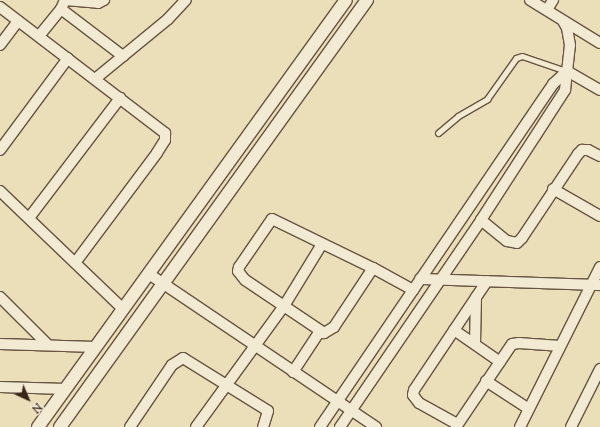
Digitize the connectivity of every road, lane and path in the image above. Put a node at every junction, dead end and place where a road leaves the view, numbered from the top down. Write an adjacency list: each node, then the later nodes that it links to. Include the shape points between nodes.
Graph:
1 (104, 0): 7 (street, via 98,3)
2 (186, 0): 15 (street, via 168,19)
3 (346, 0): 33 (street)
4 (367, 0): 37 (street)
5 (530, 0): 9 (street)
6 (553, 0): 9 (street)
7 (63, 3): 12 (street); 15 (street)
8 (0, 7): 10 (street)
9 (547, 10): 11 (street)
10 (18, 20): 12 (street); 14 (street)
11 (563, 21): 13 (street); 17 (street, via 570,45)
12 (39, 36): 16 (street)
13 (600, 43)
14 (0, 44)
15 (123, 56): 18 (street)
16 (68, 58): 18 (street); 22 (street)
17 (567, 71): 19 (street); 21 (lane, via 522,56 516,58 487,99 458,116); 28 (street, via 565,90); 34 (street, via 553,84)
18 (95, 79): 20 (street)
19 (600, 90)
20 (120, 98): 27 (street); 30 (street, via 165,133 165,140)
21 (438, 133)
22 (0, 150)
23 (600, 156): 24 (street, via 582,150)
24 (553, 189): 26 (street); 28 (street, via 517,243 507,241)
25 (0, 191): 27 (street)
26 (600, 216)
27 (29, 218): 30 (street)
28 (481, 220): 35 (street)
29 (322, 244): 32 (street); 42 (street); 42 (street, via 272,219 239,267 238,271 245,280)
30 (75, 263): 43 (street)
31 (600, 266): 38 (street)
32 (374, 268): 39 (street); 45 (street, via 334,327 327,332)
33 (149, 274): 37 (street); 43 (street)
34 (420, 279): 35 (street); 39 (street)
35 (441, 280): 36 (street); 61 (street)
36 (487, 282): 38 (street); 40 (street)
37 (162, 284): 49 (street); 64 (street)
38 (595, 285): 50 (street)
39 (413, 290): 59 (street)
40 (476, 297): 44 (street); 47 (street)
41 (1, 299): 48 (street)
42 (284, 306): 45 (street); 49 (street)
43 (123, 309): 51 (street)
44 (454, 330): 47 (street); 62 (street, via 413,395 419,403)
45 (320, 331): 54 (street)
46 (0, 344): 48 (street)
47 (475, 344): 52 (street)
48 (48, 345): 51 (street)
49 (254, 346): 54 (street); 56 (street)
50 (560, 346): 52 (street, via 512,344); 60 (street)
51 (96, 347): 58 (street)
52 (500, 362): 55 (street)
53 (600, 369): 72 (street)
54 (293, 372): 59 (street)
55 (486, 381): 60 (street); 62 (street)
56 (226, 386): 65 (street, via 182,358 172,365); 66 (street); 67 (street, via 268,411)
57 (0, 387): 58 (street)
58 (66, 389): 63 (street)
59 (338, 402): 61 (street); 68 (street)
60 (529, 409): 71 (street)
61 (351, 411): 69 (street); 70 (street)
62 (457, 426)
63 (38, 427)
64 (60, 427)
65 (130, 427)
66 (196, 427)
67 (262, 427)
68 (320, 427)
69 (340, 427)
70 (376, 427)
71 (520, 427)
72 (571, 427)

